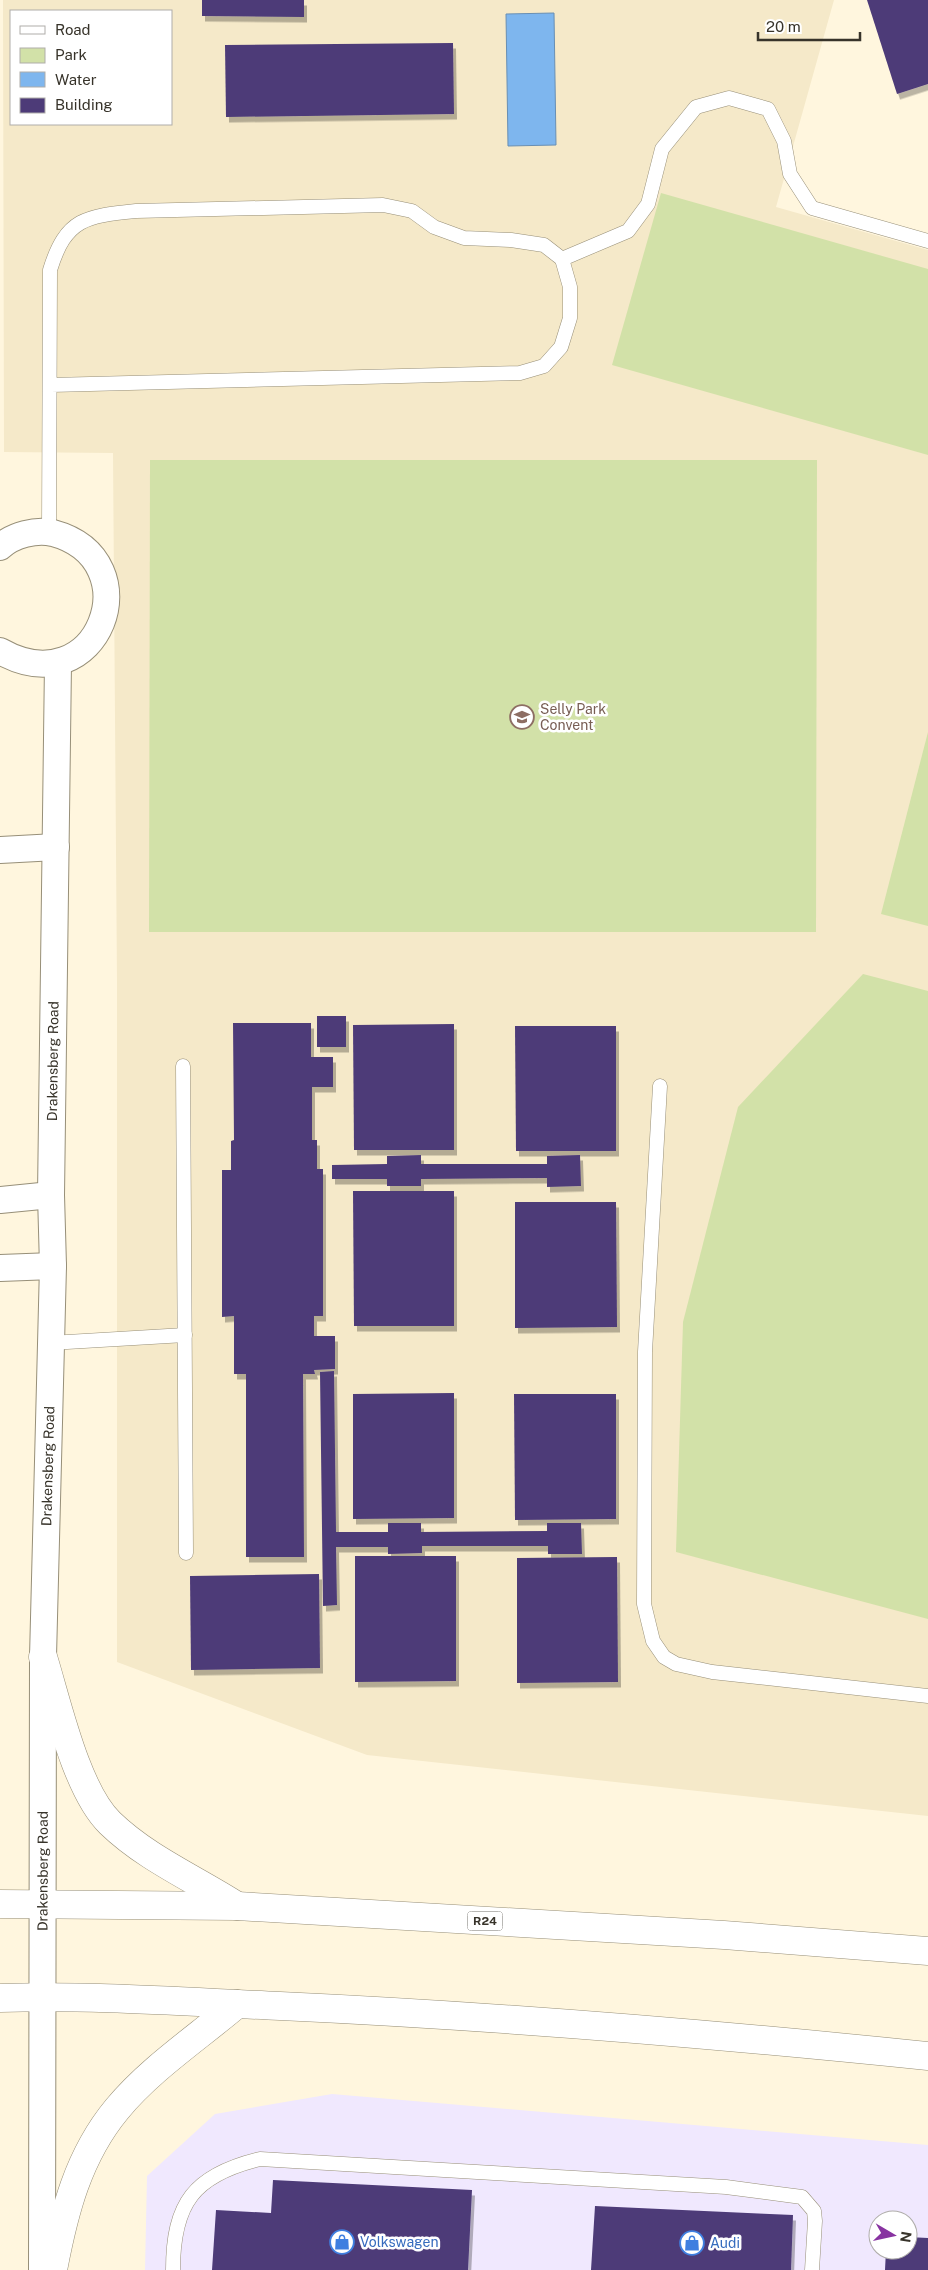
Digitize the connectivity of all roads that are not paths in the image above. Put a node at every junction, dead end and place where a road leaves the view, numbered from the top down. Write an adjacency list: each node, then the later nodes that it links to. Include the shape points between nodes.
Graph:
1 (928, 242): 2 (lane, via 812,208 790,174 784,141 768,109 730,98 696,107 662,149 648,204 628,231)
2 (562, 260): 3 (lane, via 570,287 570,318 561,347 544,366 520,373); 3 (lane, via 544,245 464,238 434,227 412,211 383,205 103,214 69,230 61,238 55,253 50,270)
3 (51, 385): 4 (lane)
4 (49, 532): 5 (street, via 26,533); 7 (street, via 68,537 85,549 98,564 106,583 107,604 102,623 77,655)
5 (0, 546)
6 (0, 651): 7 (street, via 17,661 37,665)
7 (58, 663): 8 (street, Drakensberg Road)
8 (56, 847): 9 (street); 12 (street, Drakensberg Road)
9 (0, 850)
10 (183, 1066): 16 (lane)
11 (660, 1086): 20 (lane, via 645,1352 644,1604 652,1641 664,1657 676,1664 712,1672)
12 (51, 1195): 13 (street); 14 (street, Drakensberg Road)
13 (0, 1200)
14 (53, 1266): 15 (street); 17 (street, Drakensberg Road)
15 (0, 1268)
16 (185, 1335): 17 (lane); 18 (lane)
17 (50, 1343): 19 (street, Drakensberg Road)
18 (186, 1553)
19 (43, 1657): 22 (street, Drakensberg Road); 23 (main road, via 72,1753 87,1789 108,1821 136,1845)
20 (928, 1696)
21 (0, 1904): 22 (main road, R24)
22 (42, 1904): 23 (main road, R24); 25 (street, Drakensberg Road)
23 (237, 1906): 24 (main road, R24, via 724,1935)
24 (928, 1951)
25 (43, 1997): 26 (main road); 27 (main road); 29 (street, Drakensberg Road)
26 (0, 1998)
27 (237, 2004): 28 (main road, via 442,2014); 30 (main road, via 117,2109 92,2145 75,2181 62,2223)
28 (928, 2056)
29 (42, 2270)
30 (53, 2270)
31 (173, 2270): 32 (lane, via 176,2224 196,2190 214,2176 260,2159 726,2187 791,2194 802,2197 814,2211)
32 (812, 2270)

